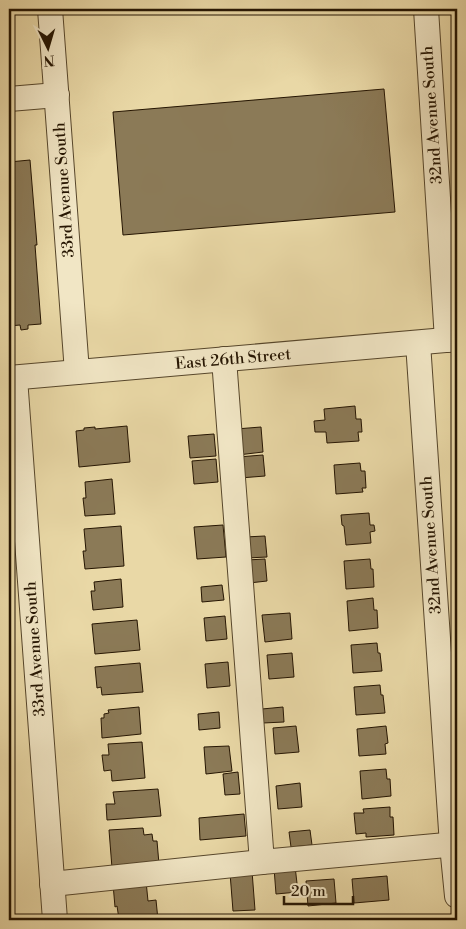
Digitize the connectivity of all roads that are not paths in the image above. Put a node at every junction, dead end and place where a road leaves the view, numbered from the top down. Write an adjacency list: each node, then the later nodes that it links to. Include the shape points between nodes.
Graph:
1 (50, 9): 3 (street, 33rd Avenue South)
2 (426, 9): 5 (street, 32nd Avenue South)
3 (57, 95): 4 (street); 8 (street, 33rd Avenue South)
4 (9, 99)
5 (452, 340): 6 (street, East 26th Street)
6 (418, 343): 7 (street, East 26th Street); 10 (street, 32nd Avenue South)
7 (224, 359): 8 (street, East 26th Street); 11 (street)
8 (78, 372): 9 (street, East 26th Street)
9 (12, 378): 12 (street, 33rd Avenue South)
10 (454, 844): 11 (street); 13 (street, 32nd Avenue South)
11 (262, 862): 12 (street)
12 (52, 884): 14 (street, 33rd Avenue South)
13 (457, 896)
14 (55, 920)

